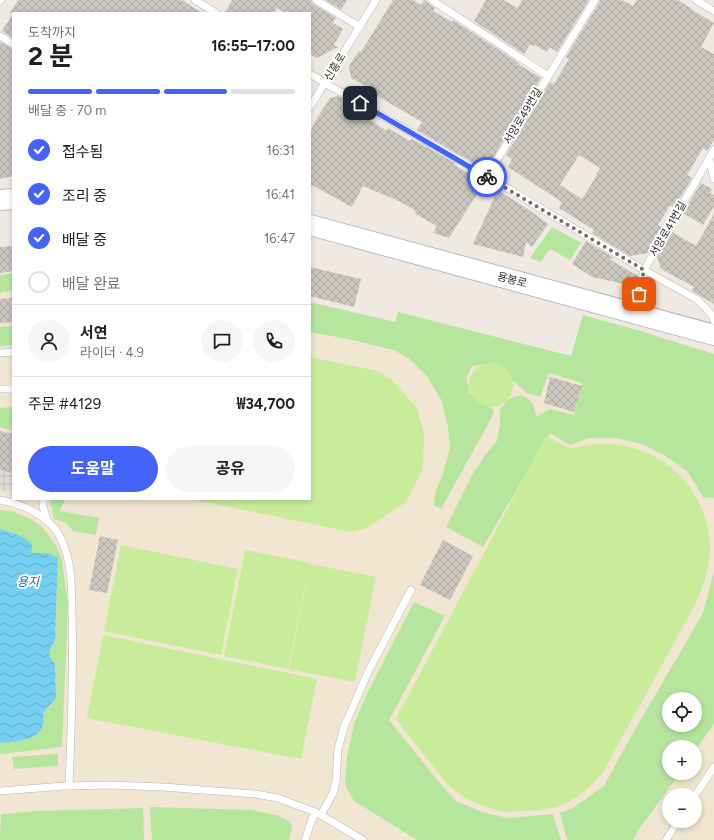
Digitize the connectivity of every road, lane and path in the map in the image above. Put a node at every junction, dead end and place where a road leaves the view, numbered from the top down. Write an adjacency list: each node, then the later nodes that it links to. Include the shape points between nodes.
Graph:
1 (195, 0): 8 (lane)
2 (316, 0): 9 (lane)
3 (376, 0): 9 (lane, 신흥로)
4 (432, 0): 13 (lane, 서양로49번길)
5 (595, 0): 13 (lane, 서양로49번길)
6 (696, 0): 7 (lane)
7 (714, 11)
8 (214, 12)
9 (360, 27): 14 (lane, 신흥로)
10 (0, 36): 11 (lane)
11 (12, 43)
12 (311, 75): 14 (lane)
13 (548, 76): 18 (lane, 서양로49번길)
14 (325, 83): 15 (lane, 신흥로); 18 (lane)
15 (311, 105)
16 (714, 150): 17 (lane, 서양로41번길)
17 (712, 158): 19 (lane); 23 (lane, 서양로41번길)
18 (487, 176): 23 (lane)
19 (714, 178)
20 (12, 199): 21 (main road)
21 (0, 200)
22 (311, 225): 24 (main road, 용봉로)
23 (644, 270): 24 (lane, 서양로41번길); 25 (lane, via 698,300 712,315)
24 (634, 313): 26 (main road, 용봉로)
25 (714, 321)
26 (714, 335)
27 (12, 352): 28 (lane)
28 (0, 353)
29 (12, 388): 30 (lane)
30 (0, 389)
31 (0, 500): 33 (lane, via 16,503)
32 (43, 500): 33 (lane)
33 (46, 520): 36 (lane, via 61,537 71,580 74,648)
34 (411, 590): 39 (lane, via 369,670 344,727 338,749 333,793)
35 (714, 767): 37 (lane)
36 (70, 786): 38 (lane); 39 (lane, via 163,787 255,794 278,798)
37 (700, 788)
38 (0, 791)
39 (318, 814): 41 (lane, via 310,825); 42 (lane)
40 (674, 828): 43 (lane)
41 (305, 840)
42 (363, 840)
43 (666, 840)

